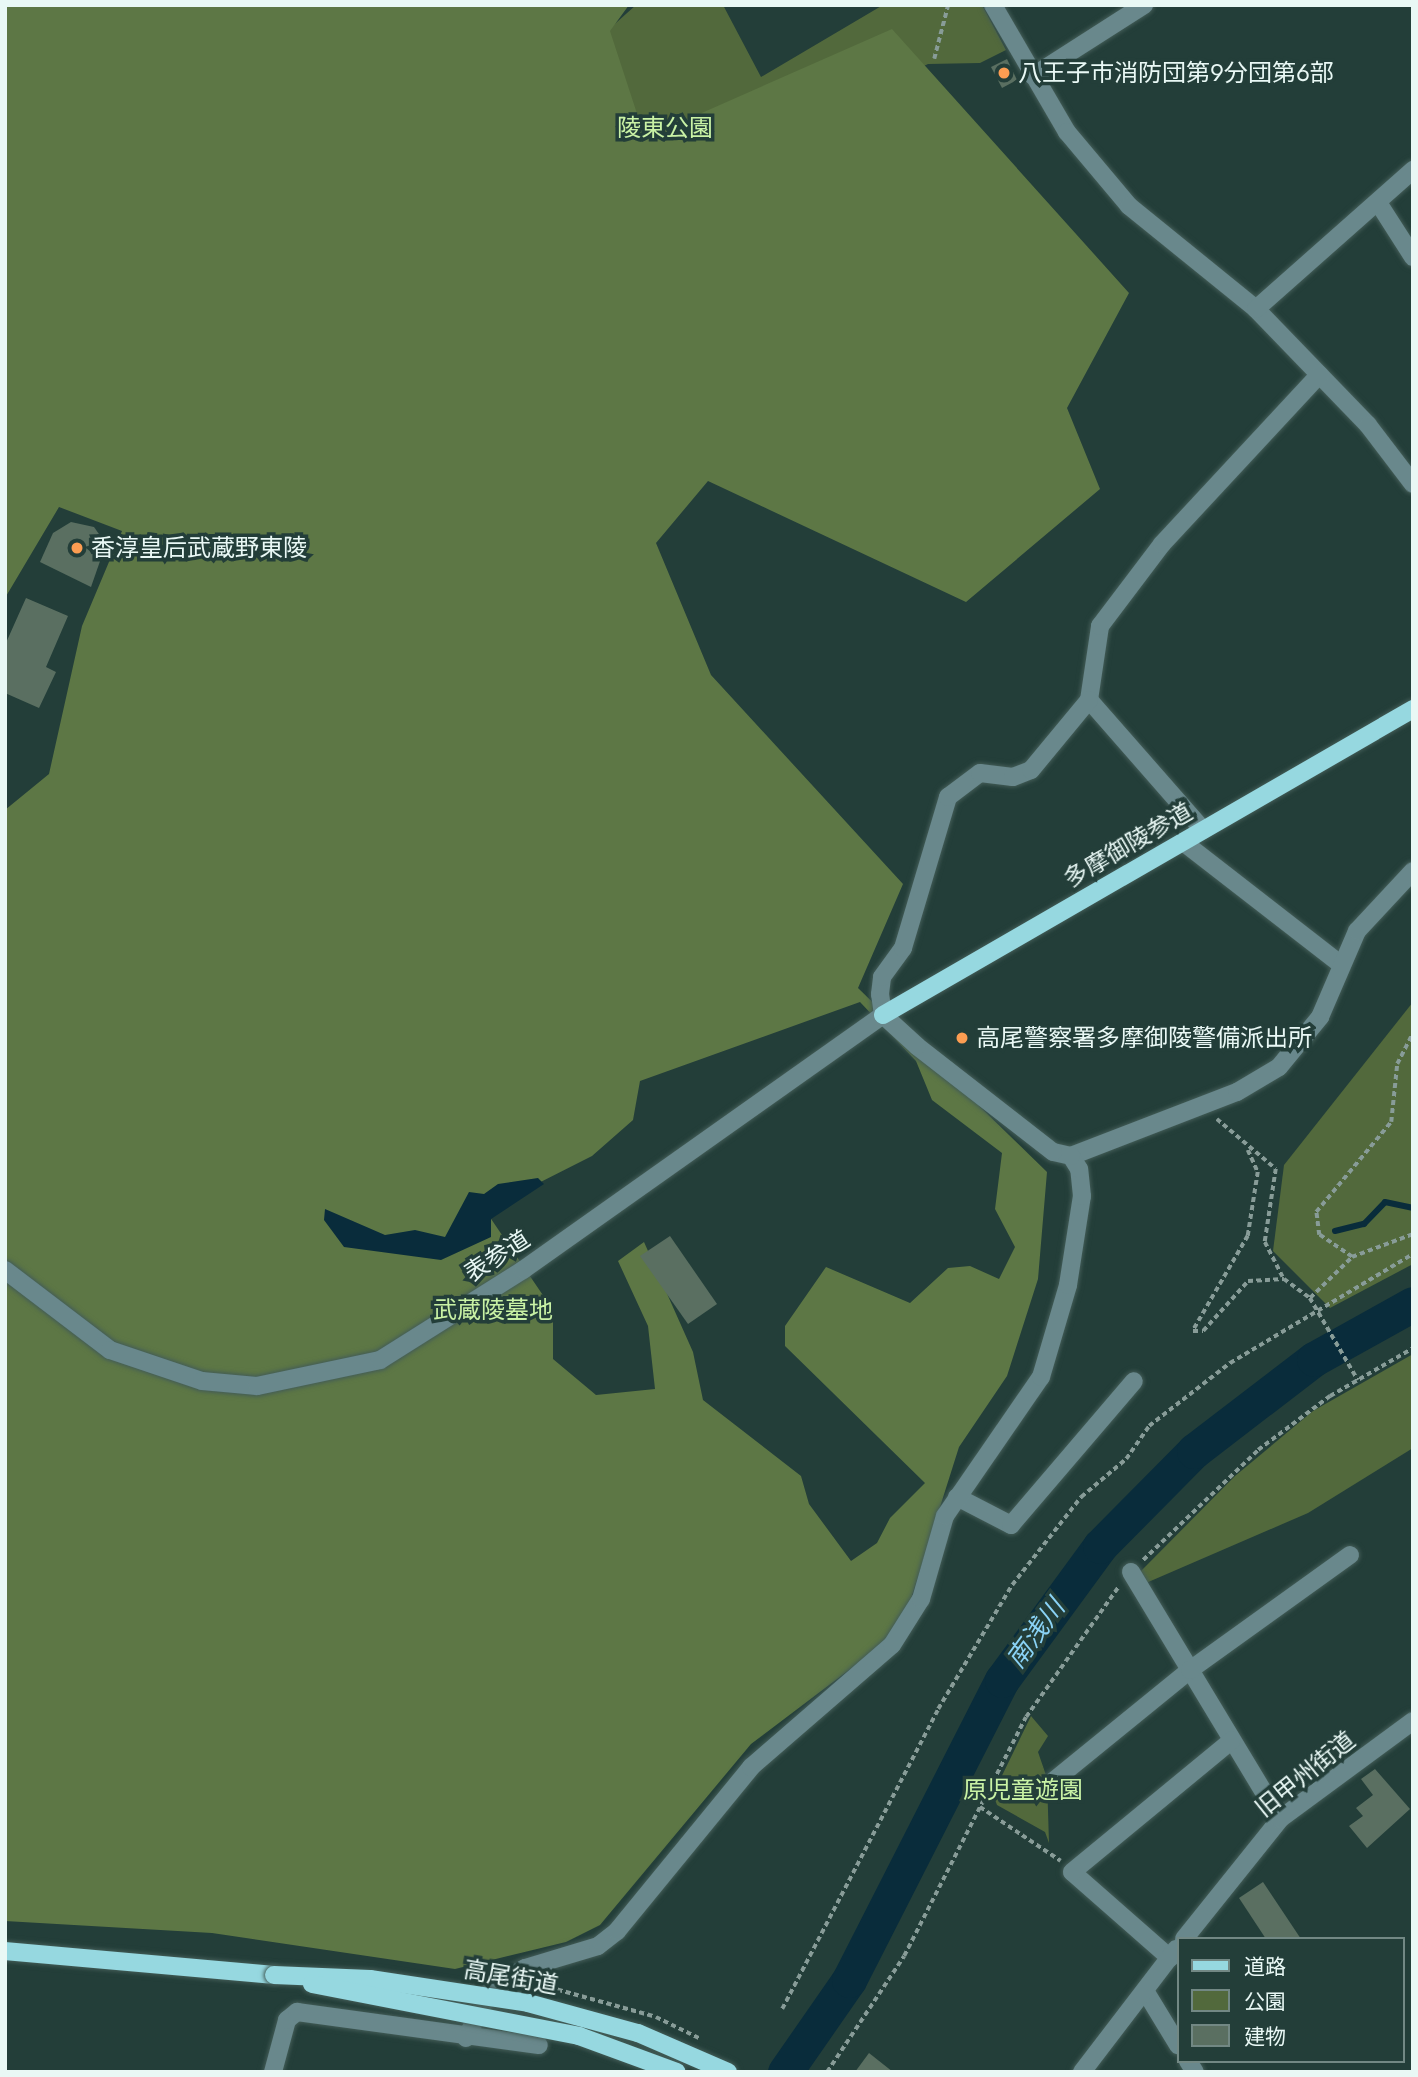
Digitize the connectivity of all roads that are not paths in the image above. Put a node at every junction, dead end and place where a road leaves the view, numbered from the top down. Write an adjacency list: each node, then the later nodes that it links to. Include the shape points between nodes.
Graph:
1 (993, 5): 3 (street)
2 (1144, 5): 3 (street)
3 (1033, 76): 7 (street, via 1067,132 1129,206)
4 (1413, 170): 5 (street)
5 (1379, 204): 6 (street); 7 (street)
6 (1413, 257)
7 (1256, 309): 8 (street)
8 (1319, 375): 9 (street); 10 (street, via 1162,544 1100,626)
9 (1413, 484)
10 (1089, 700): 12 (street); 16 (street, via 1031,770 1013,777 980,773 948,797 903,948 882,977)
11 (1413, 709): 12 (main road, 多摩御陵参道)
12 (1203, 830): 13 (main road, 多摩御陵参道)
13 (1183, 842): 15 (street); 16 (main road, 多摩御陵参道)
14 (1413, 871): 15 (street, via 1357,931)
15 (1339, 962): 17 (street, via 1320,1017 1290,1057 1259,1080)
16 (877, 1020): 17 (street, via 1044,1145); 18 (street, 表参道, via 523,1270 380,1360 257,1386 202,1381 110,1350)
17 (1071, 1157): 20 (street, via 1082,1196 1055,1340 1026,1405)
18 (5, 1270)
19 (1134, 1381): 20 (street, via 1011,1525)
20 (957, 1497): 33 (street, via 941,1528 921,1599 881,1658 751,1767 617,1931 598,1946 525,1968 492,1987)
21 (1350, 1555): 23 (street)
22 (1131, 1572): 23 (street)
23 (1190, 1670): 25 (street); 26 (street)
24 (1413, 1721): 27 (street, 旧甲州街道)
25 (1232, 1740): 27 (street); 30 (street, via 1072,1872)
26 (1051, 1783)
27 (1280, 1819): 28 (street, 旧甲州街道)
28 (1186, 1937)
29 (5, 1951): 31 (main road, 高尾街道)
30 (1174, 1952): 32 (street)
31 (274, 1975): 37 (main road, 高尾街道, bridge, via 579,2036); 38 (main road, 高尾街道, bridge, via 370,1979 551,2008 638,2033)
32 (1147, 1994): 34 (street); 39 (street)
33 (466, 2038): 35 (street); 36 (street, via 298,2012 287,2020)
34 (1176, 2042)
35 (538, 2045)
36 (275, 2071)
37 (677, 2072)
38 (728, 2072)
39 (1082, 2072)

